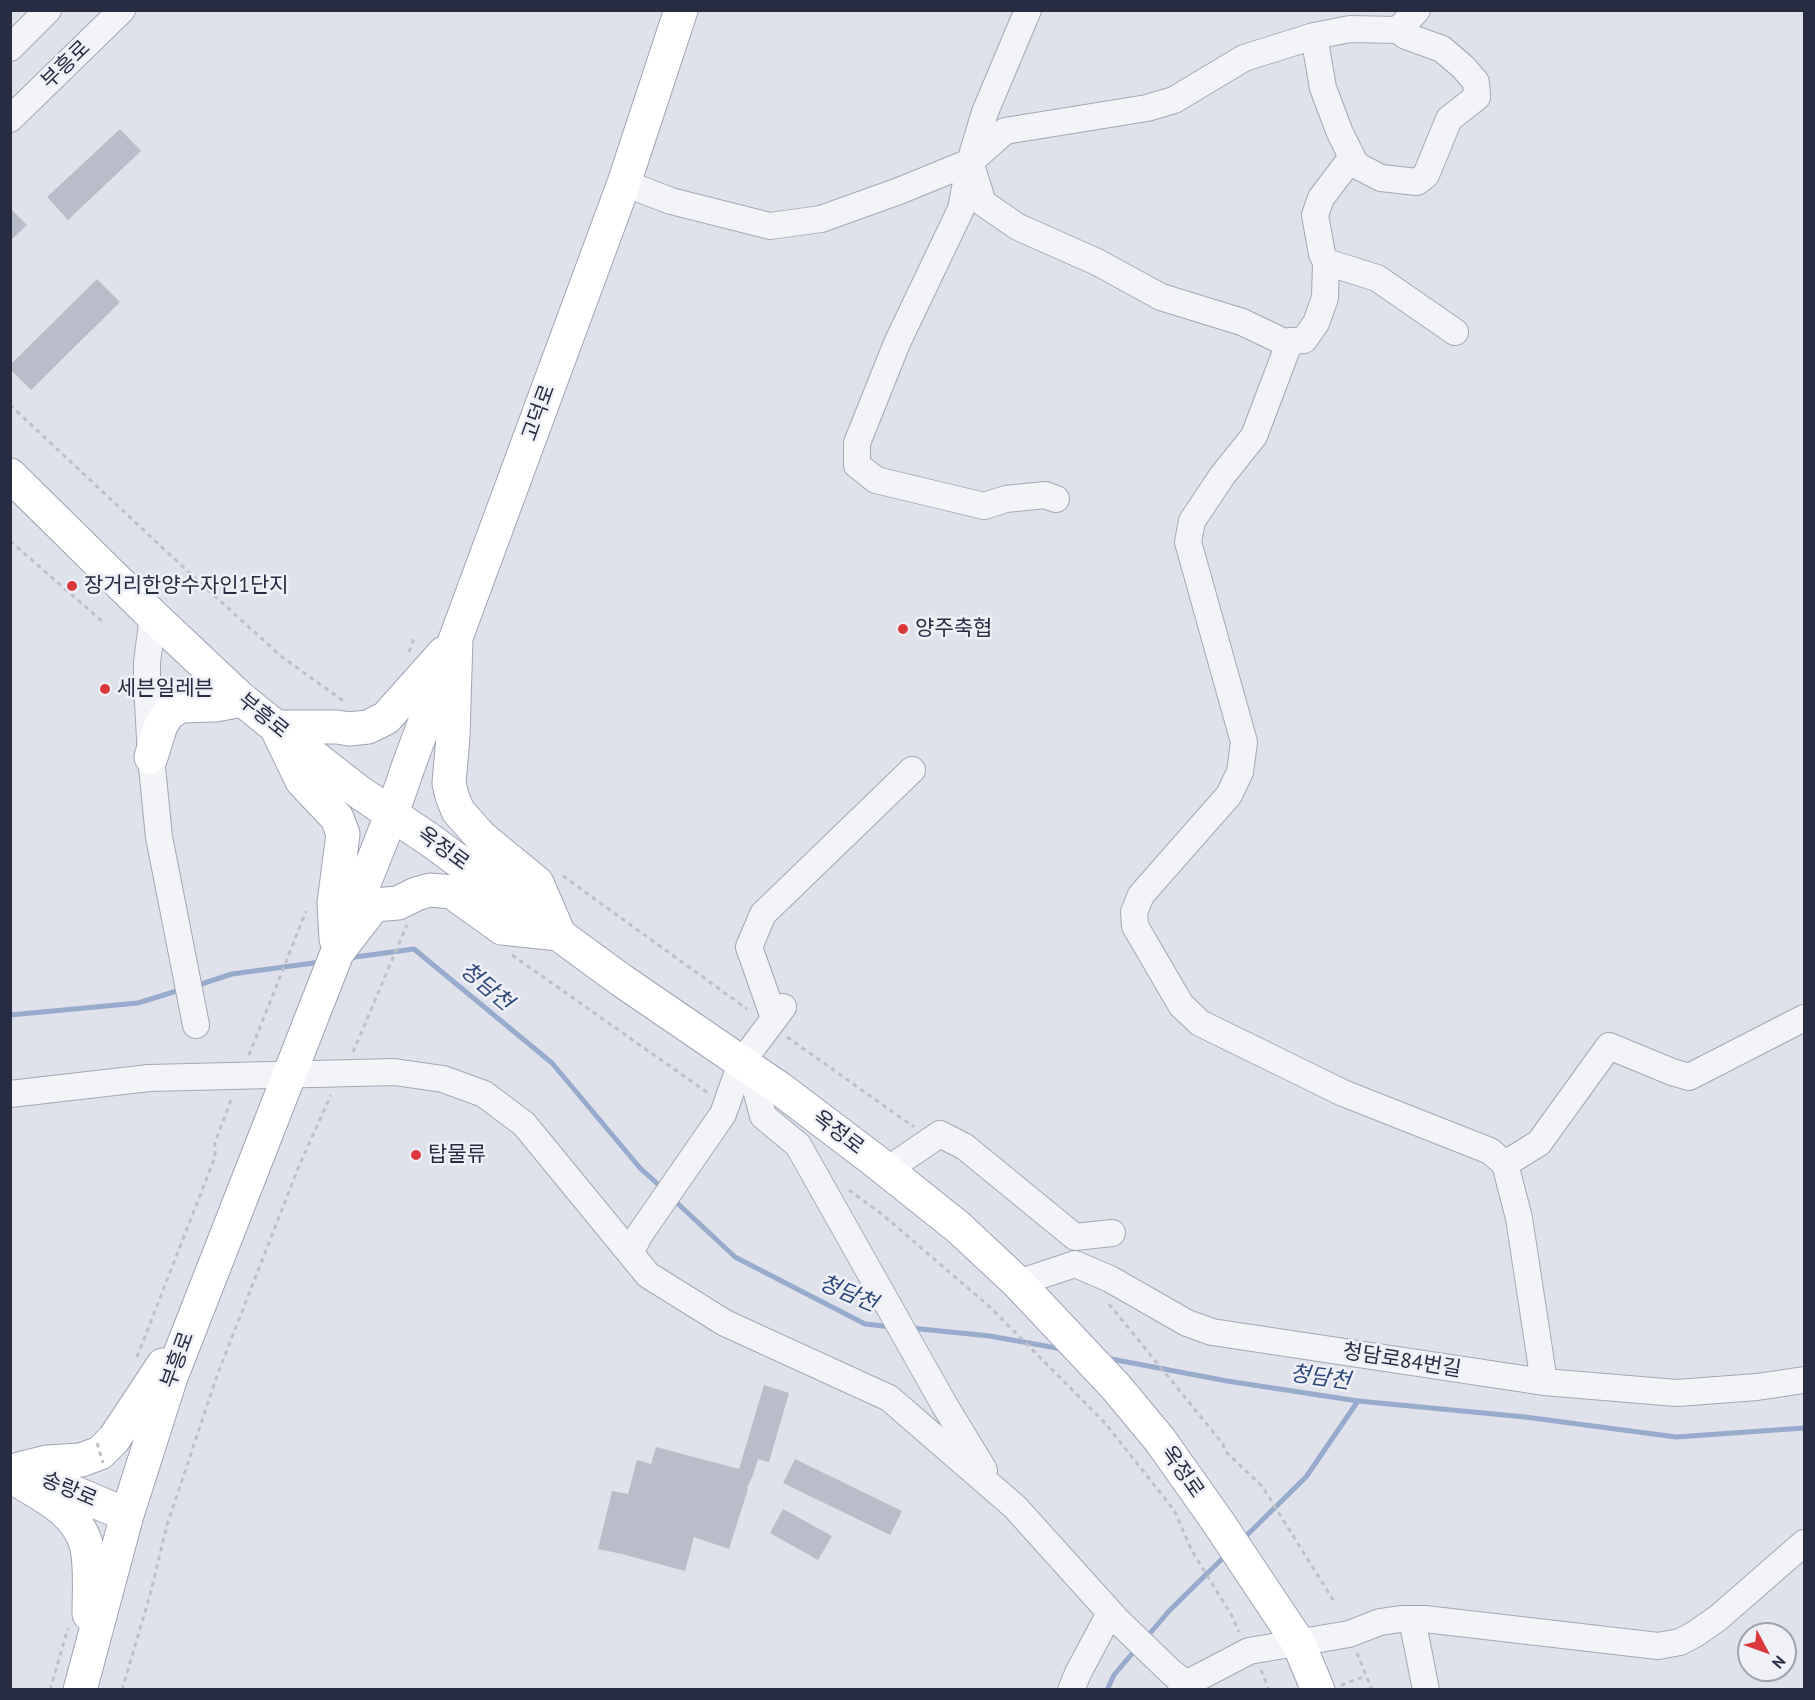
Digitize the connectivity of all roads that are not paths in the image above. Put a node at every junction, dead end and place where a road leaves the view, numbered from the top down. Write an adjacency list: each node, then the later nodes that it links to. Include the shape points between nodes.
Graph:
1 (122, 10): 9 (street, 부흥로)
2 (681, 10): 12 (main road, 고덕로)
3 (1028, 10): 11 (street, via 985,112)
4 (1417, 10): 6 (street)
5 (46, 11): 8 (street)
6 (1398, 30): 7 (street, via 1350,29); 10 (street, via 1442,49 1476,82 1477,97 1449,119 1426,175 1417,182 1380,178 1356,165)
7 (1314, 36): 10 (street, via 1323,88); 11 (street, via 1244,58 1174,100 1005,131)
8 (10, 48)
9 (10, 119)
10 (1352, 157): 13 (street, via 1321,198 1315,215)
11 (970, 162): 12 (street, via 821,219 770,226 670,201); 15 (street, via 984,203 1018,227 1097,262 1161,297); 17 (street, via 961,209 897,343 857,443 857,465 876,480 984,506 1045,495)
12 (624, 183): 19 (main road, 고덕로)
13 (1326, 262): 14 (street, via 1377,278); 15 (street, via 1325,298 1316,323 1304,340)
14 (1455, 332)
15 (1290, 341): 32 (street, via 1254,436 1192,521 1188,542 1244,742 1240,772 1229,795 1142,895 1134,912 1135,926 1181,1005 1200,1023 1343,1093 1490,1151)
16 (10, 475): 18 (main road, 부흥로)
17 (1056, 499)
18 (153, 616): 20 (main road, 부흥로); 22 (street, via 147,662)
19 (456, 638): 21 (main road, via 386,718 368,727); 24 (main road, 고덕로); 25 (main road, via 452,796 458,811 482,837 537,884)
20 (243, 700): 21 (main road, 부흥로); 22 (main road, via 180,706 168,714 161,726)
21 (276, 727): 24 (main road, 부흥로); 26 (main road, via 302,781 327,805 343,834 334,903)
22 (151, 757): 28 (street, via 159,837)
23 (912, 770): 29 (street, via 763,914 748,947 778,1012)
24 (393, 814): 25 (main road, 옥정로); 26 (main road)
25 (559, 934): 26 (main road, via 502,928 452,892 430,890 398,903 374,905); 29 (main road, 옥정로)
26 (337, 953): 30 (main road, 부흥로)
27 (1804, 1018): 32 (street, via 1689,1077 1609,1046 1539,1143)
28 (196, 1024)
29 (746, 1066): 33 (main road, 옥정로); 35 (street, via 723,1114); 41 (street, via 763,1116 798,1145)
30 (291, 1075): 31 (street, via 149,1078); 35 (street, via 394,1072 443,1080 484,1094 524,1124); 37 (main road, 부흥로)
31 (10, 1094)
32 (1505, 1164): 39 (street, via 1519,1218)
33 (887, 1170): 34 (street, via 940,1134 965,1147 1075,1237); 36 (main road, 옥정로, via 958,1227)
34 (1112, 1233)
35 (635, 1243): 41 (street, via 648,1275 725,1323 889,1398)
36 (1026, 1291): 39 (street, 청담로84번길, via 1075,1264 1110,1279 1187,1323 1212,1332); 46 (main road, 옥정로, via 1160,1440)
37 (192, 1321): 40 (main road, via 129,1419 100,1453 81,1460); 42 (main road, 부흥로)
38 (1804, 1380): 39 (street, 청담로84번길, via 1677,1393)
39 (1544, 1382)
40 (13, 1470): 42 (main road, 송랑로); 47 (main road, via 78,1525 87,1548)
41 (996, 1491): 44 (street)
42 (127, 1515): 47 (main road, 부흥로)
43 (1804, 1543): 45 (street, via 1718,1618 1680,1642 1658,1646)
44 (1113, 1616): 48 (street); 51 (street)
45 (1412, 1619): 46 (street, via 1380,1622 1348,1634); 52 (street)
46 (1291, 1632): 48 (street); 49 (main road)
47 (89, 1656): 50 (main road, 부흥로)
48 (1182, 1684)
49 (1328, 1688)
50 (80, 1689)
51 (1071, 1689)
52 (1426, 1689)

